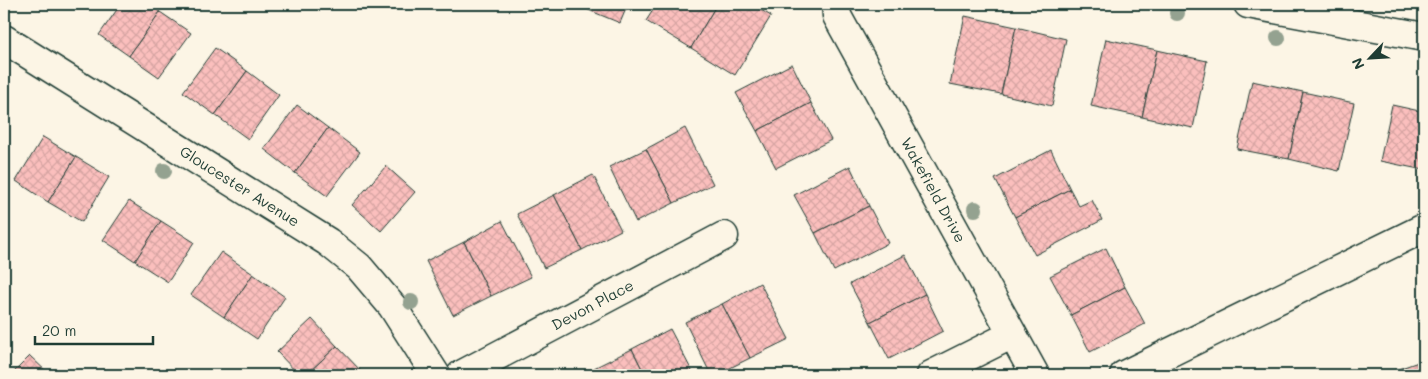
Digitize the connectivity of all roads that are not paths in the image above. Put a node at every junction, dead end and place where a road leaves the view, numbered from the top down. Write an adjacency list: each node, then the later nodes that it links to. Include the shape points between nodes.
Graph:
1 (836, 4): 7 (street, Wakefield Drive, via 837,16)
2 (1248, 4): 3 (street)
3 (1424, 37)
4 (4, 39): 8 (street, Gloucester Avenue, via 328,242 359,267 392,306)
5 (1424, 228): 12 (street)
6 (724, 236): 9 (street, Devon Place)
7 (1011, 335): 10 (street); 11 (street, Wakefield Drive)
8 (436, 375)
9 (461, 375)
10 (931, 375)
11 (1035, 375)
12 (1124, 375)

